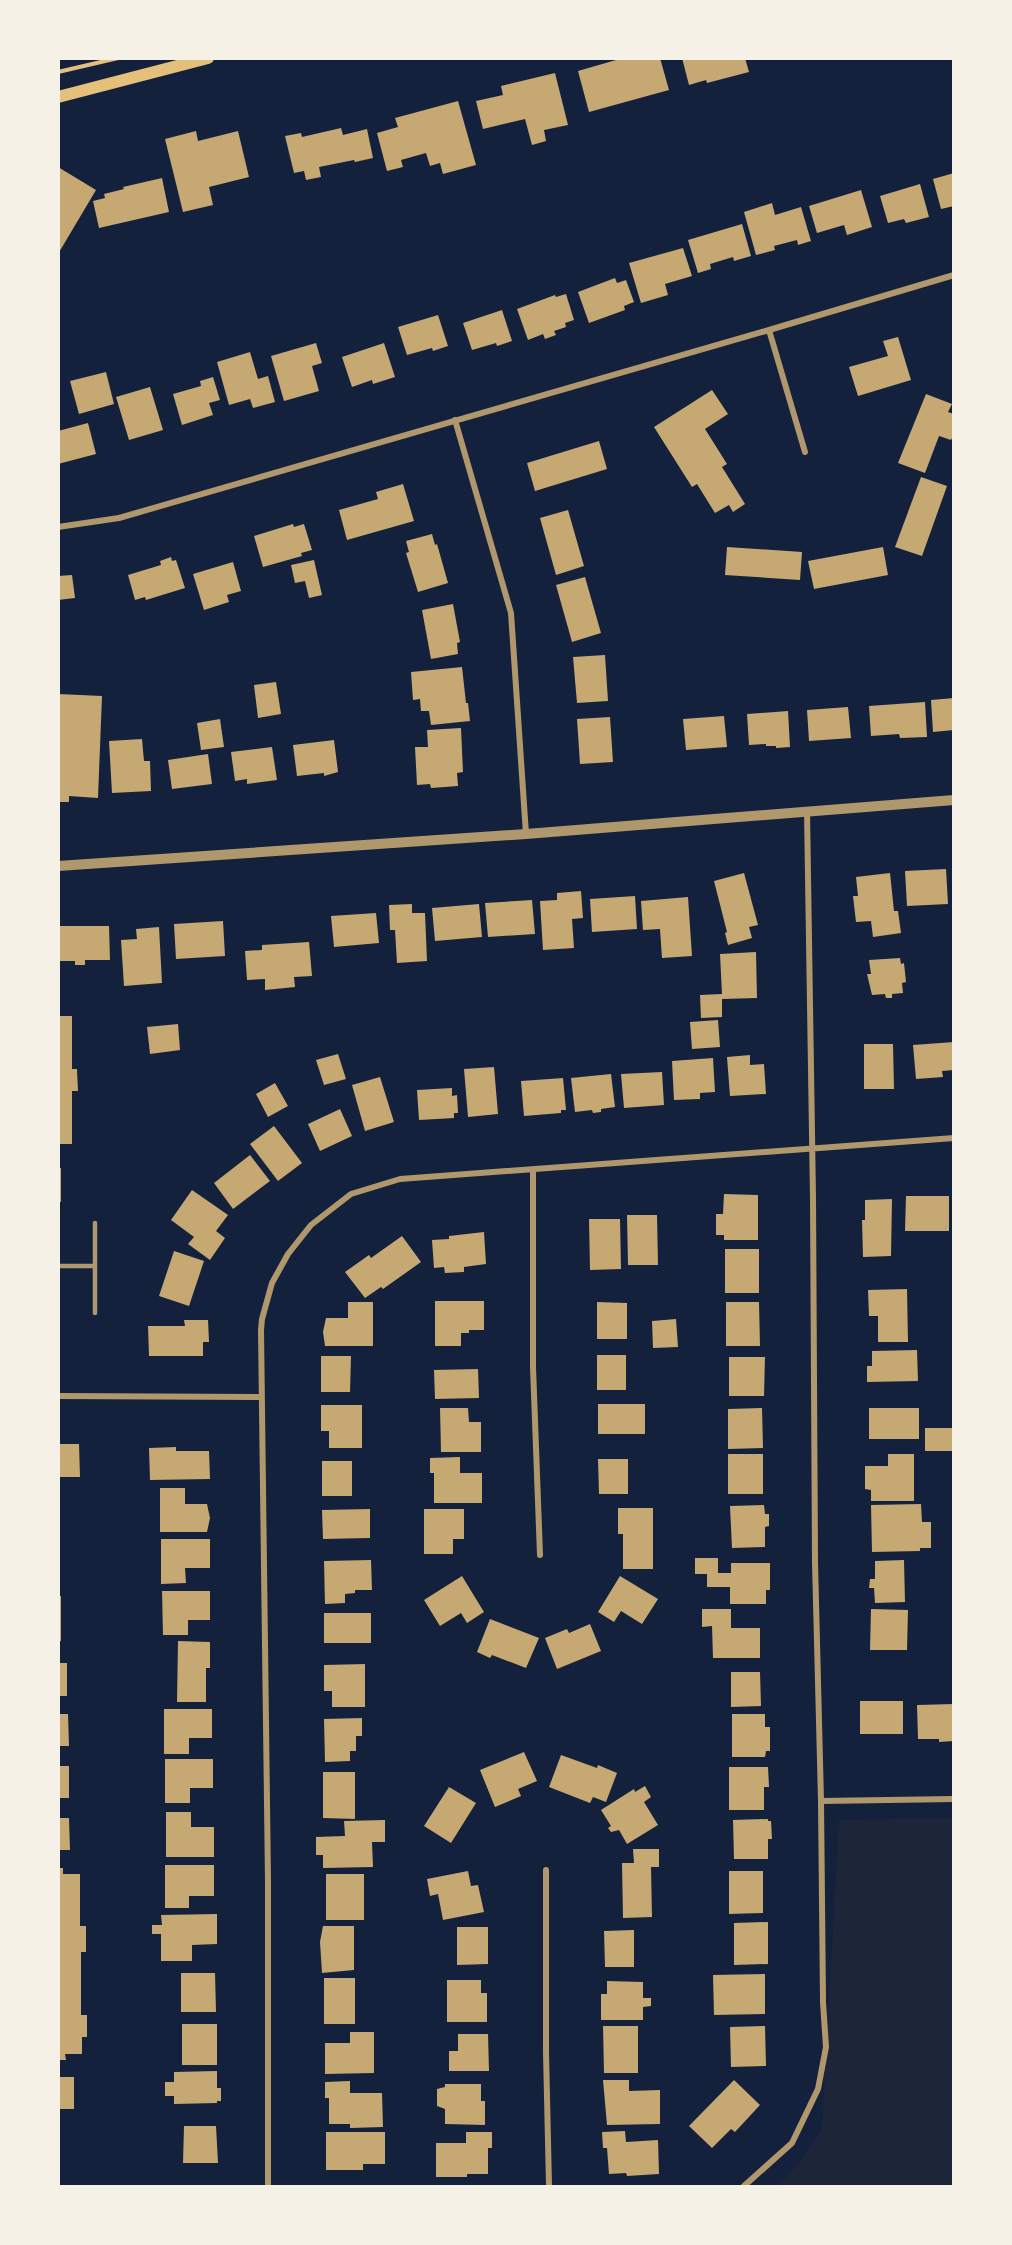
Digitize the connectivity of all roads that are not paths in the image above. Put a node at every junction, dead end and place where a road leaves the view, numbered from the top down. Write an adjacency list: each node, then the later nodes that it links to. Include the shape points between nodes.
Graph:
1 (208, 58): 2 (main road)
2 (58, 97)
3 (954, 275): 4 (street)
4 (769, 330): 5 (street); 6 (street)
5 (455, 420): 7 (street, via 119,518); 10 (street, via 511,613)
6 (805, 453)
7 (58, 526)
8 (954, 800): 9 (street)
9 (807, 811): 10 (street); 13 (street)
10 (526, 834): 11 (street)
11 (58, 866)
12 (954, 1138): 13 (street)
13 (812, 1149): 14 (street); 23 (street)
14 (533, 1170): 20 (street, via 400,1179 351,1194 331,1208 311,1225 288,1254 272,1283 262,1319); 21 (street, via 533,1367)
15 (95, 1223): 17 (lane)
16 (58, 1266): 17 (lane)
17 (95, 1266): 18 (lane)
18 (95, 1313)
19 (58, 1396): 20 (street)
20 (261, 1397): 25 (street)
21 (540, 1555)
22 (954, 1800): 23 (street)
23 (821, 1801): 27 (street, via 824,2062 812,2105 792,2143)
24 (546, 1870): 26 (street)
25 (268, 2187)
26 (549, 2187)
27 (744, 2187)

